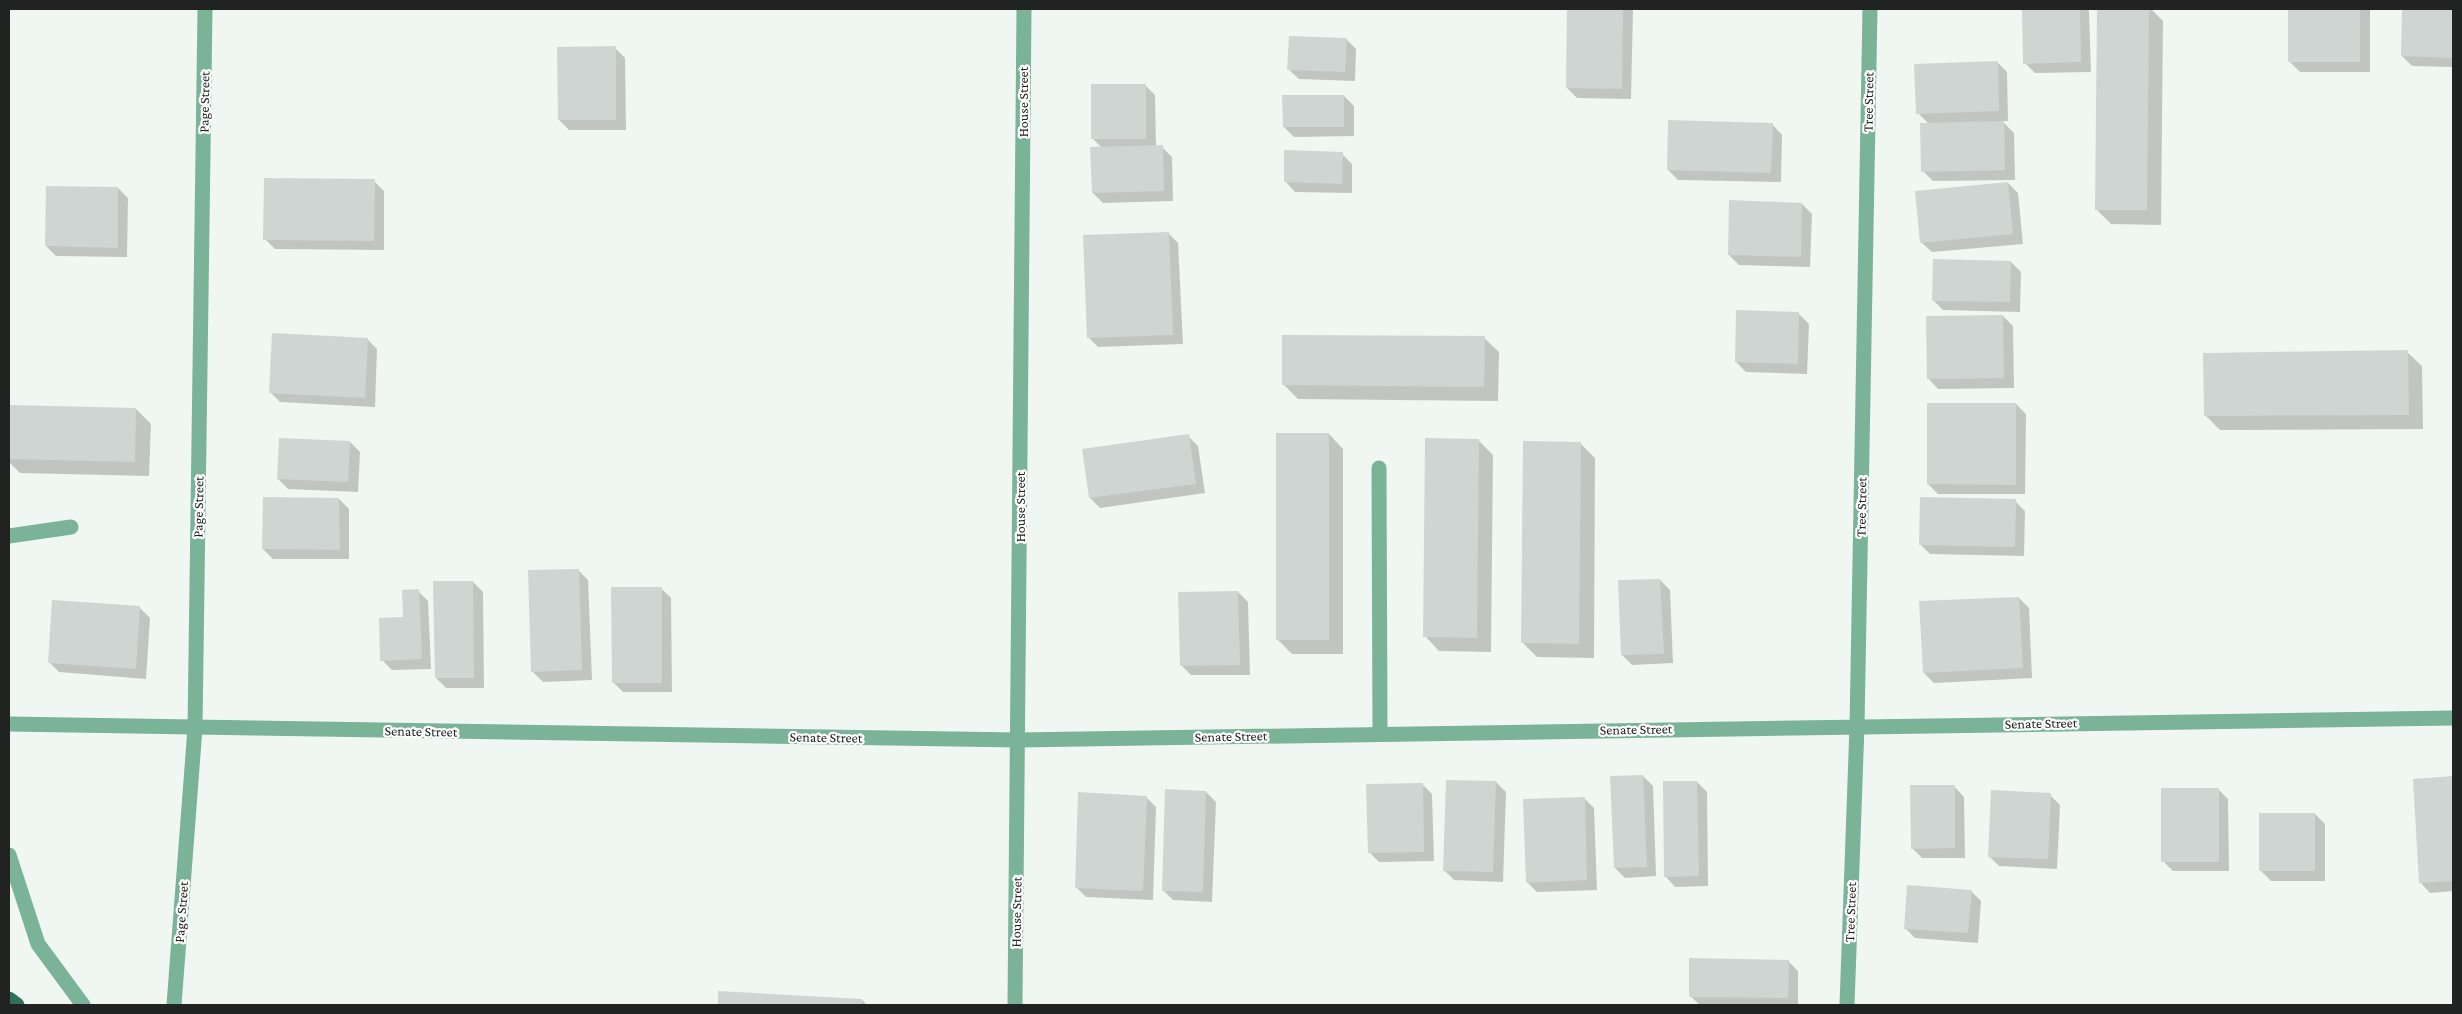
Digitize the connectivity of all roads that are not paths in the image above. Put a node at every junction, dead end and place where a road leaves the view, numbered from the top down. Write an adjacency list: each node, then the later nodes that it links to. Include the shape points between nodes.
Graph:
1 (205, 9): 10 (street, Page Street)
2 (1024, 9): 12 (street, House Street)
3 (1870, 9): 9 (street, Tree Street)
4 (1379, 468): 11 (street)
5 (71, 527): 6 (street)
6 (9, 536)
7 (2453, 718): 9 (street, Senate Street)
8 (9, 724): 10 (street, Senate Street)
9 (1857, 726): 11 (street, Senate Street); 19 (street, Tree Street)
10 (195, 728): 12 (street, Senate Street); 17 (street, Page Street)
11 (1380, 733): 12 (street, Senate Street)
12 (1018, 740): 18 (street, House Street)
13 (9, 856): 16 (street, via 38,944)
14 (9, 999): 15 (main road)
15 (17, 1005)
16 (83, 1005)
17 (174, 1005)
18 (1015, 1005)
19 (1847, 1005)

